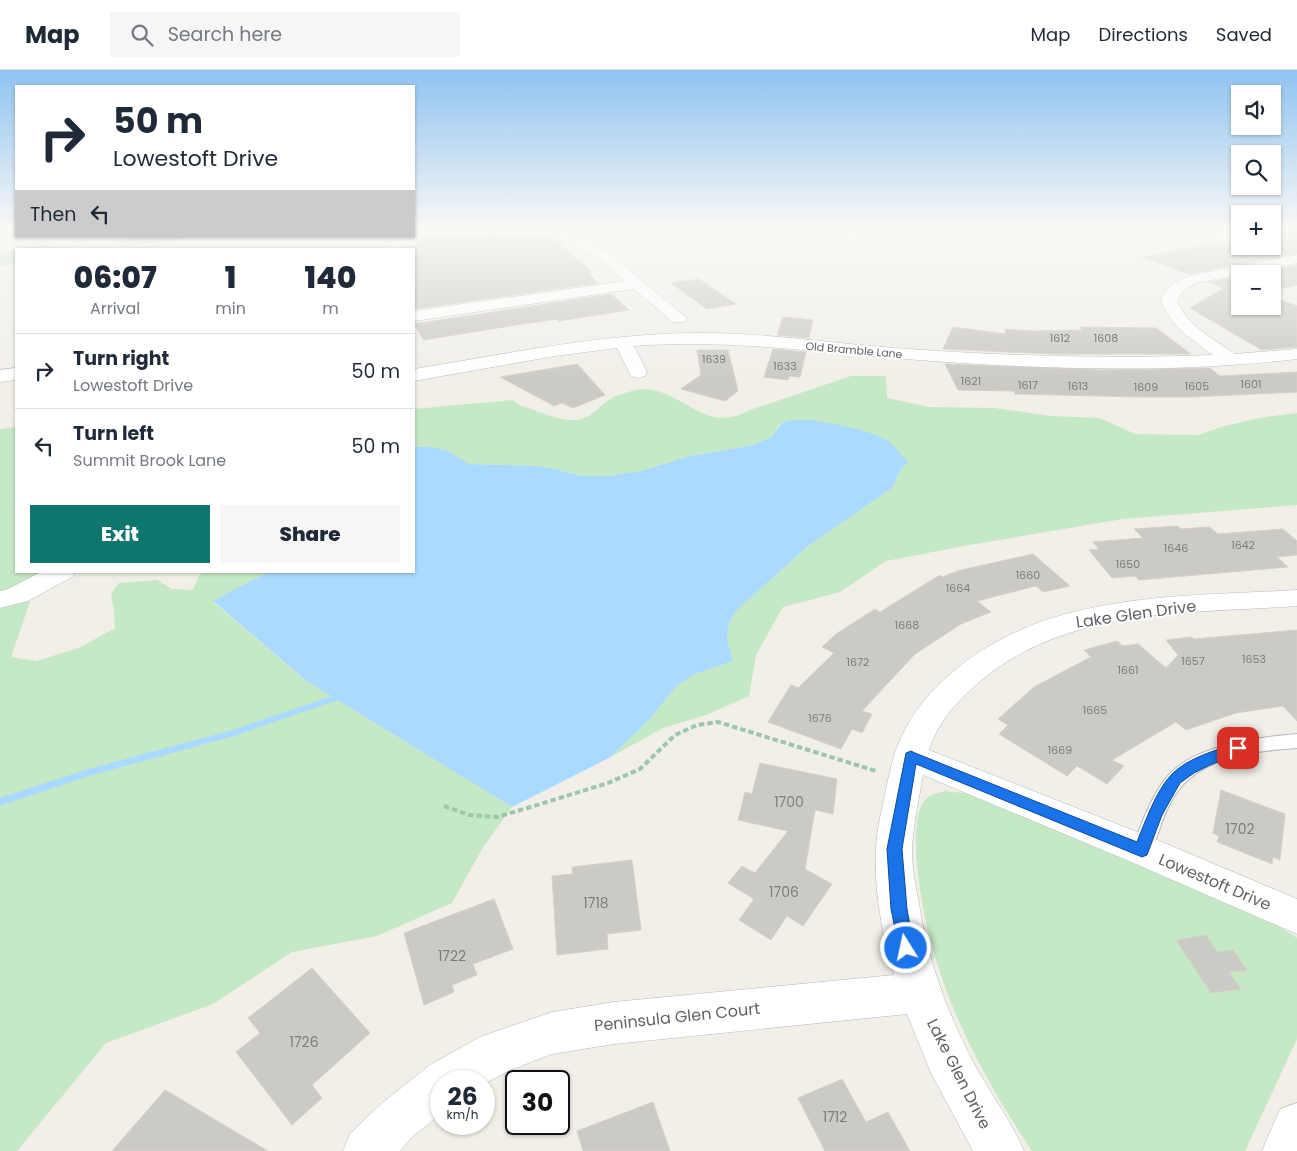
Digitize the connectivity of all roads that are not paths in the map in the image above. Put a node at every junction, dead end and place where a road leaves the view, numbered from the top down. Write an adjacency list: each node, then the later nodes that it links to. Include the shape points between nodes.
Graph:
1 (629, 278): 3 (street)
2 (1197, 278): 8 (street, via 1174,289 1170,307 1177,317)
3 (636, 284): 4 (street); 5 (street)
4 (415, 316)
5 (679, 318)
6 (623, 342): 8 (street, Old Bramble Lane, via 725,339 919,356 1022,361); 9 (street); 11 (street, Old Bramble Lane)
7 (1297, 354): 8 (street, Old Bramble Lane)
8 (1230, 359)
9 (638, 372)
10 (15, 374): 12 (street)
11 (415, 375)
12 (0, 376)
13 (59, 573): 15 (street)
14 (1297, 598): 17 (street, Lake Glen Drive, via 1155,608 1096,616 1042,631 1000,652 962,680 933,708 918,735)
15 (0, 600)
16 (1297, 741): 18 (lane, via 1250,745 1226,751 1189,769 1175,779 1164,796)
17 (908, 768): 18 (street, Lowestoft Drive); 20 (street, Lake Glen Drive, via 894,849 899,909)
18 (1142, 850): 19 (street, Lowestoft Drive)
19 (1297, 918)
20 (919, 993): 21 (street, Peninsula Glen Court, via 614,1023 552,1033 496,1053); 25 (street, Lake Glen Drive, via 943,1052)
21 (466, 1070)
22 (430, 1094): 24 (street, via 397,1120)
23 (1297, 1126): 26 (street)
24 (367, 1151)
25 (1000, 1151)
26 (1286, 1151)

